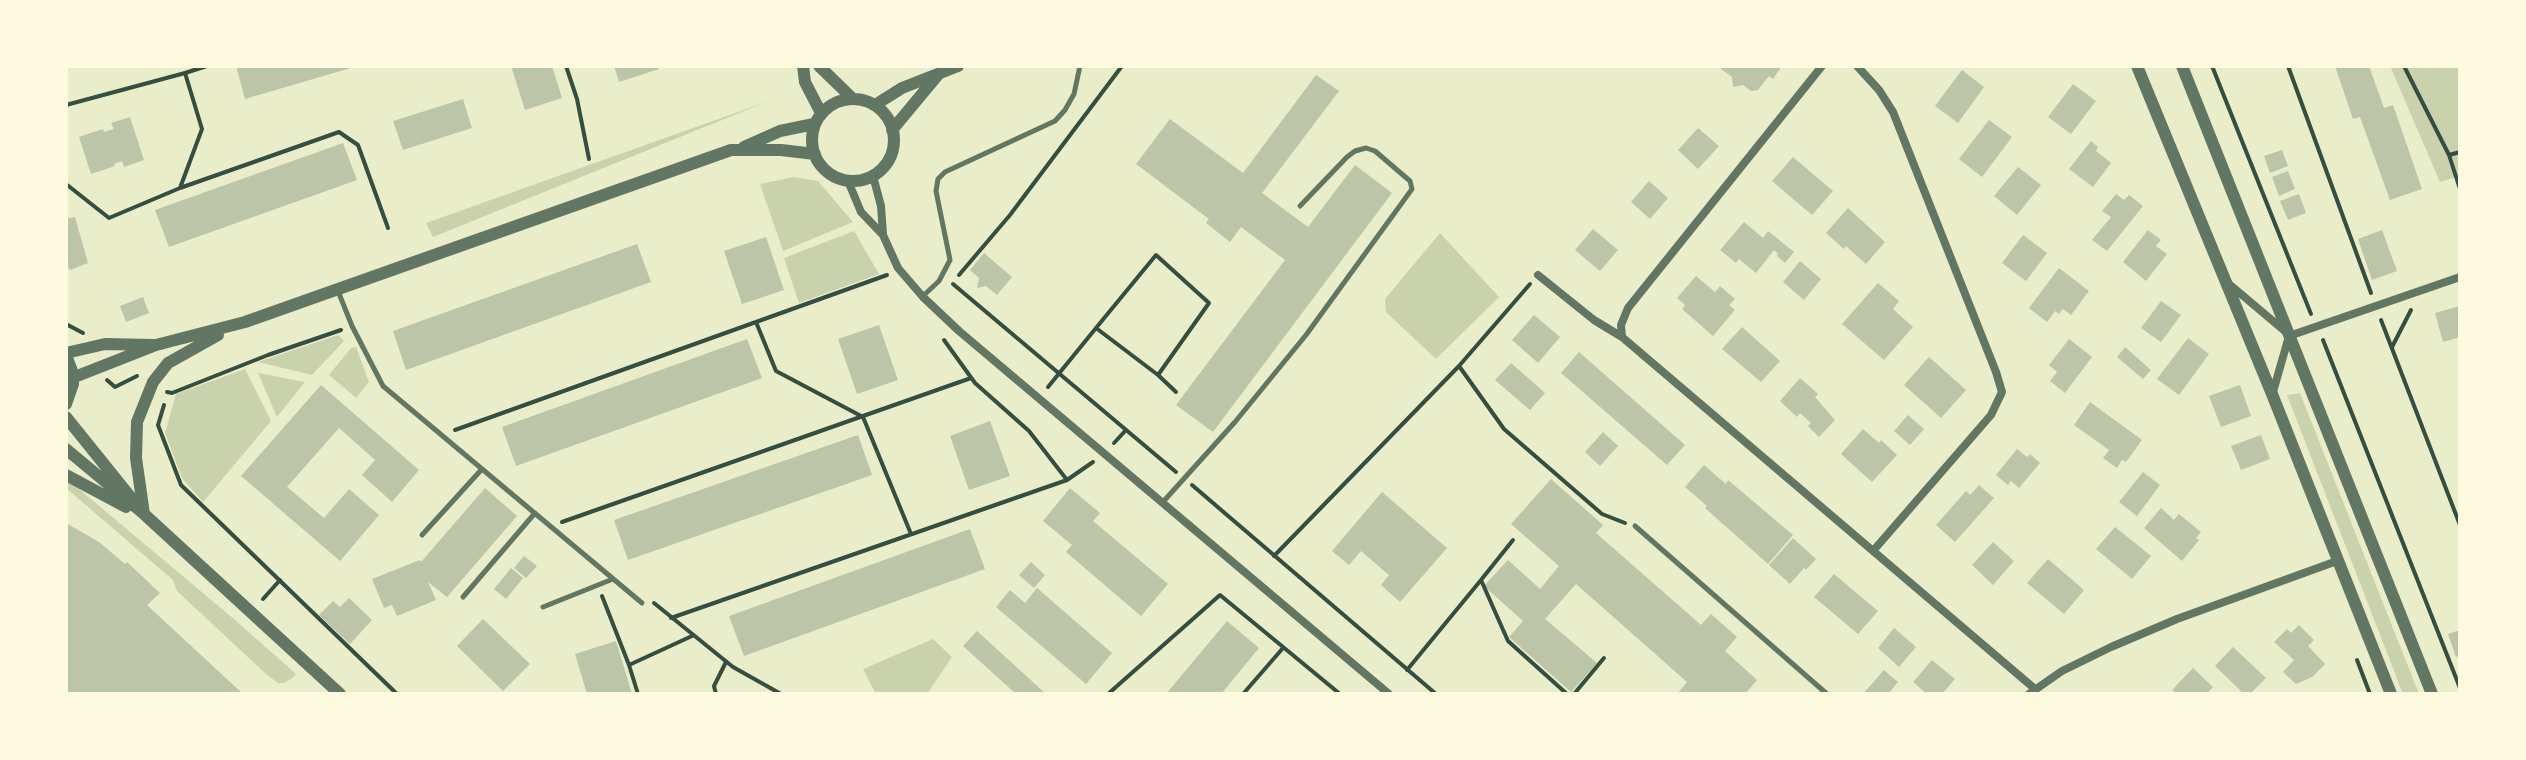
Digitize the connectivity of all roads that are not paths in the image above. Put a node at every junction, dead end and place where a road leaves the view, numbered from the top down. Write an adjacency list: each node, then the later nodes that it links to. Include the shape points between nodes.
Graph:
1 (803, 66): 12 (street)
2 (819, 66): 10 (street)
3 (958, 66): 9 (street)
4 (1080, 66): 24 (lane, via 1074,94 1055,121 938,179 950,260)
5 (1822, 66): 27 (street, via 1628,308)
6 (1857, 66): 42 (street, via 1893,112 2002,392 1991,415)
7 (2137, 66): 22 (street)
8 (2182, 66): 26 (street)
9 (939, 74): 11 (street); 13 (street)
10 (852, 98): 11 (street); 12 (street, via 831,104)
11 (875, 105): 13 (street)
12 (818, 118): 14 (street); 15 (street, via 811,137)
13 (892, 130): 16 (street, via 891,154)
14 (741, 148): 15 (street); 23 (street)
15 (815, 154): 17 (street, via 825,170)
16 (873, 176): 17 (street); 19 (street)
17 (848, 181): 19 (street, via 861,212)
18 (1300, 206): 37 (lane, via 1347,157 1366,148 1410,181 1412,189 1306,335)
19 (883, 235): 24 (street, via 898,268)
20 (1538, 275): 27 (street)
21 (2460, 277): 26 (street)
22 (2225, 280): 26 (street); 31 (street)
23 (338, 290): 25 (street); 35 (lane, via 383,386)
24 (923, 297): 37 (street)
25 (245, 322): 28 (street); 39 (street, via 168,363 153,382 137,422)
26 (2289, 336): 31 (street); 53 (street)
27 (1622, 337): 42 (street)
28 (156, 345): 29 (street, via 105,344); 30 (street)
29 (66, 354): 30 (street)
30 (72, 378): 32 (street)
31 (2272, 394): 43 (street)
32 (66, 404)
33 (66, 417): 39 (street)
34 (66, 449): 39 (street)
35 (482, 469): 38 (lane); 41 (lane)
36 (66, 475): 39 (street)
37 (1162, 503): 50 (street)
38 (535, 513): 44 (lane); 45 (lane)
39 (144, 514): 49 (street)
40 (1635, 526): 51 (lane)
41 (422, 535)
42 (1873, 551): 48 (street)
43 (2337, 561): 48 (street, via 2124,641); 52 (street)
44 (613, 579): 46 (lane); 47 (lane)
45 (463, 597)
46 (642, 603)
47 (543, 607)
48 (2032, 692)
49 (340, 694)
50 (1389, 694)
51 (1827, 694)
52 (2391, 694)
53 (2432, 694)

